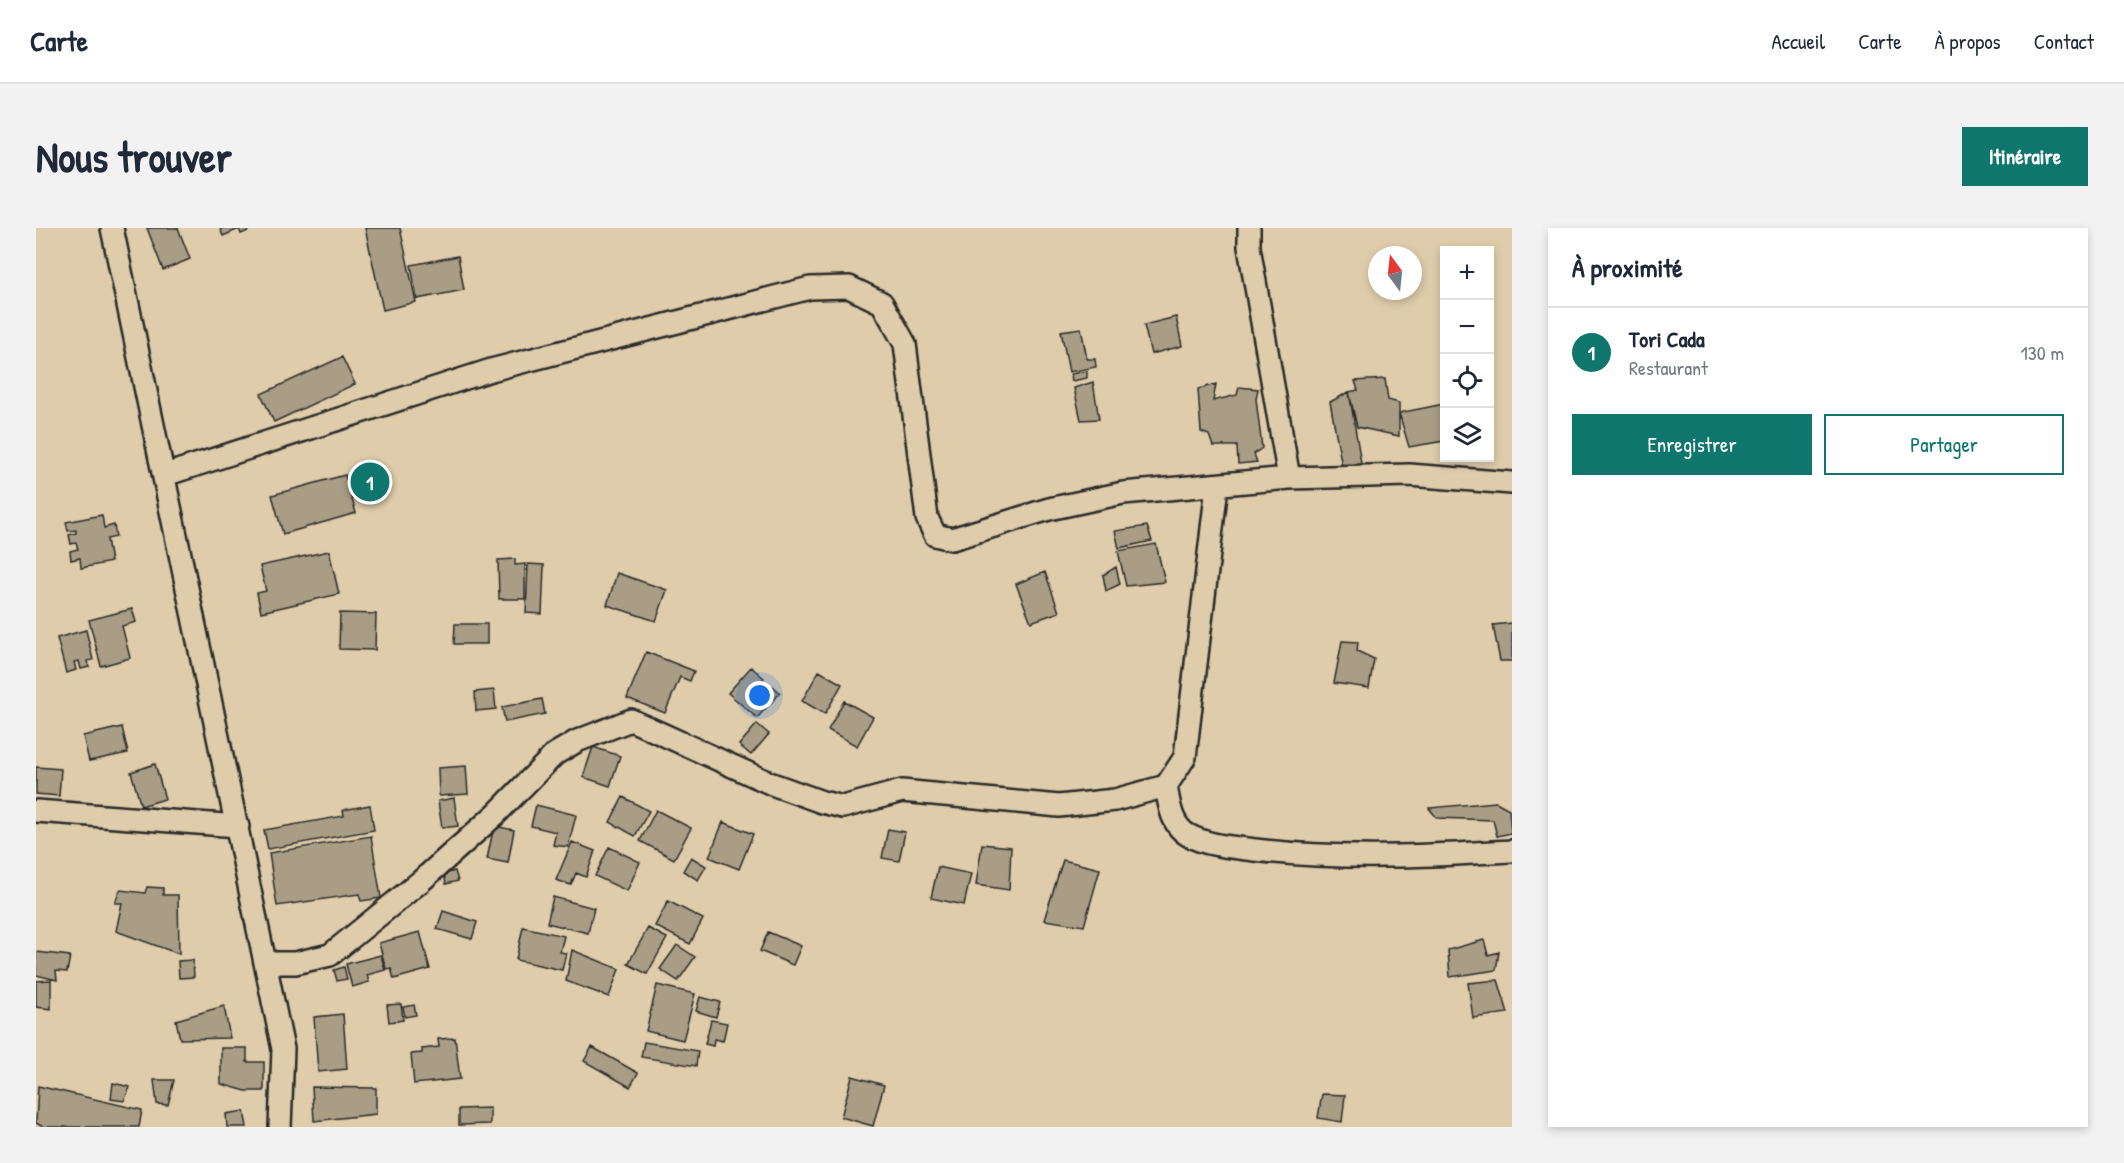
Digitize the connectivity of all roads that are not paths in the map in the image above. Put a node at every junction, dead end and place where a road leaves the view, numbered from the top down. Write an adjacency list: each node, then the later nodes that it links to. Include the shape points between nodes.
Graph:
1 (112, 228): 3 (street)
2 (1249, 228): 4 (street, via 1249,247)
3 (165, 475): 6 (street, via 491,370 810,288 849,287 882,303 905,344 927,518 935,535 952,538 1049,508 1123,493); 9 (street)
4 (1289, 478): 5 (street, via 1409,475); 6 (street)
5 (1512, 483)
6 (1216, 486): 7 (street, via 1185,757)
7 (1166, 786): 10 (street, via 1171,815 1186,834 1218,845 1296,855 1431,856); 11 (street, via 1115,800 1059,806 902,791 843,807 772,784 631,720 555,754 421,881 330,955 295,963)
8 (36, 811): 9 (street)
9 (238, 826): 11 (street)
10 (1512, 851)
11 (266, 963): 12 (street, via 283,1048)
12 (280, 1127)

